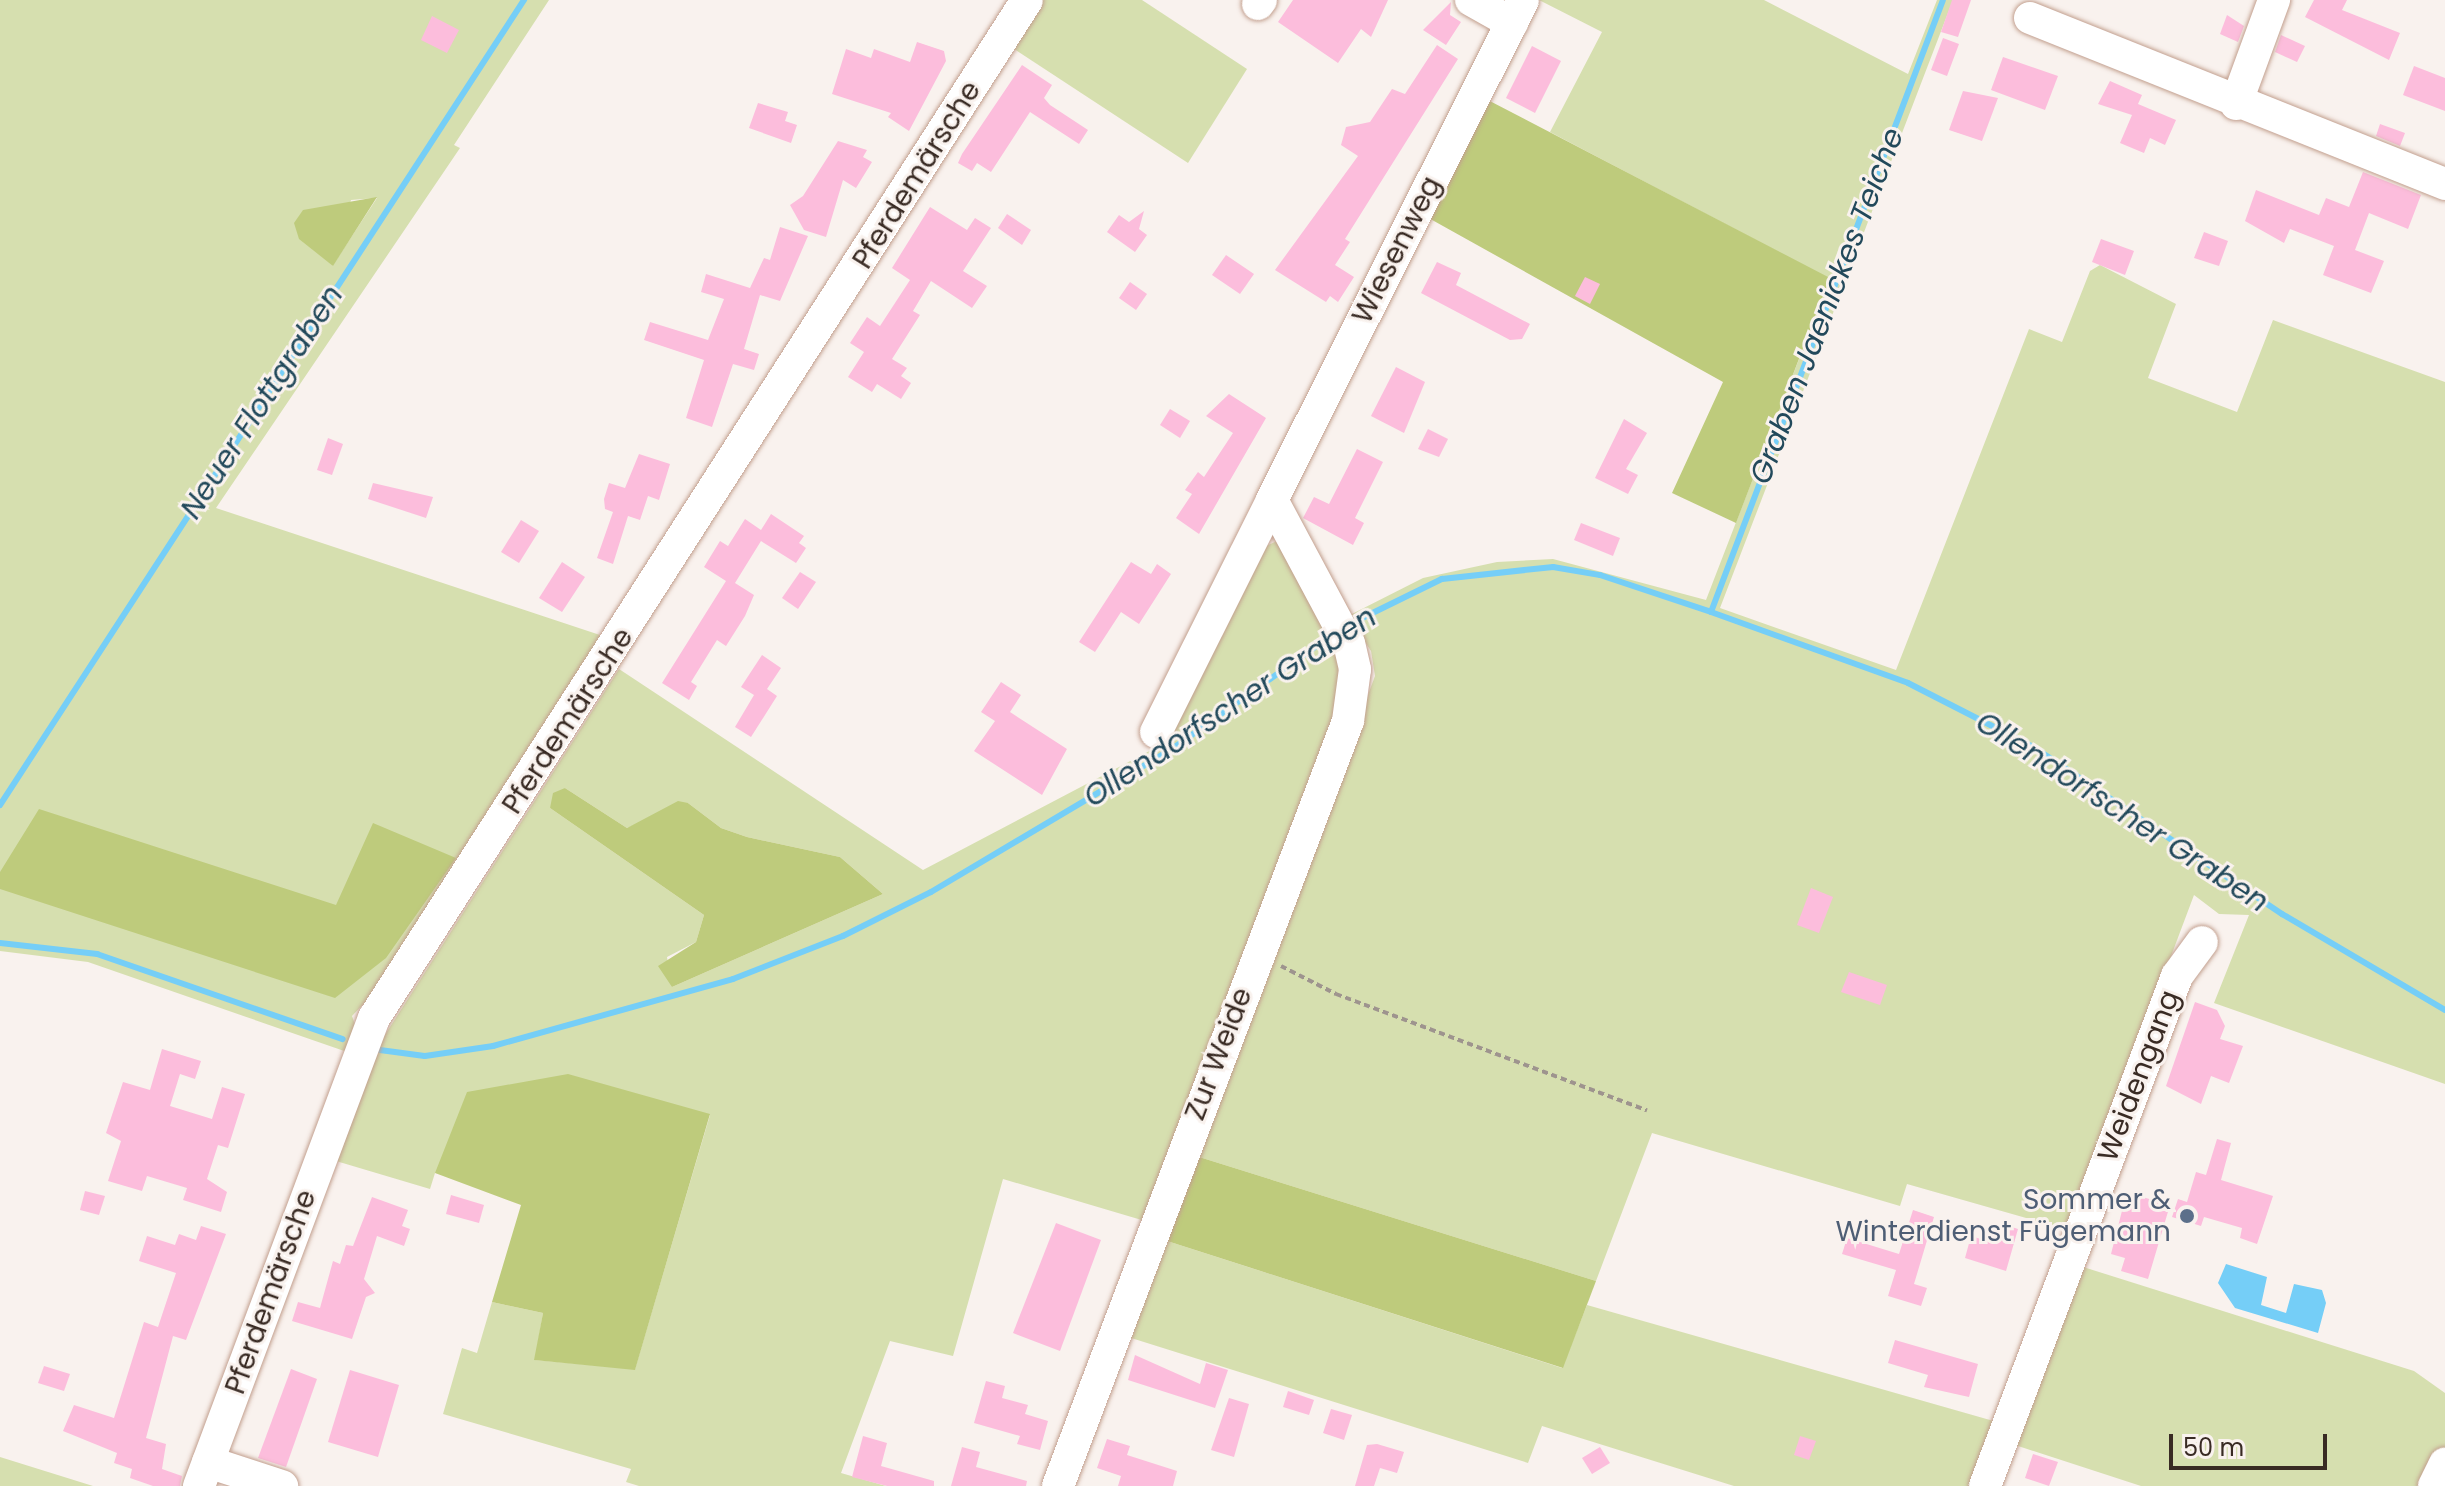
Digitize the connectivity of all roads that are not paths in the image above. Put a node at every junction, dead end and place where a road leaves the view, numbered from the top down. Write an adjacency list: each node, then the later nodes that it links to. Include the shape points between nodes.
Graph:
1 (1027, 0): 12 (street, Pferdemärsche, via 374,1018)
2 (1471, 0): 4 (street)
3 (2274, 0): 6 (street)
4 (1517, 12): 8 (street, Wiesenweg)
5 (2030, 18): 6 (street)
6 (2236, 104): 7 (street)
7 (2445, 184)
8 (1272, 500): 9 (street, Wiesenweg); 14 (street, Zur Weide, via 1342,633 1355,669 1348,721)
9 (1156, 732)
10 (2202, 942): 15 (street, Weidengang, via 2177,976)
11 (2445, 1463): 16 (street)
12 (203, 1474): 13 (street)
13 (282, 1486)
14 (1058, 1486)
15 (1985, 1486)
16 (2434, 1486)

